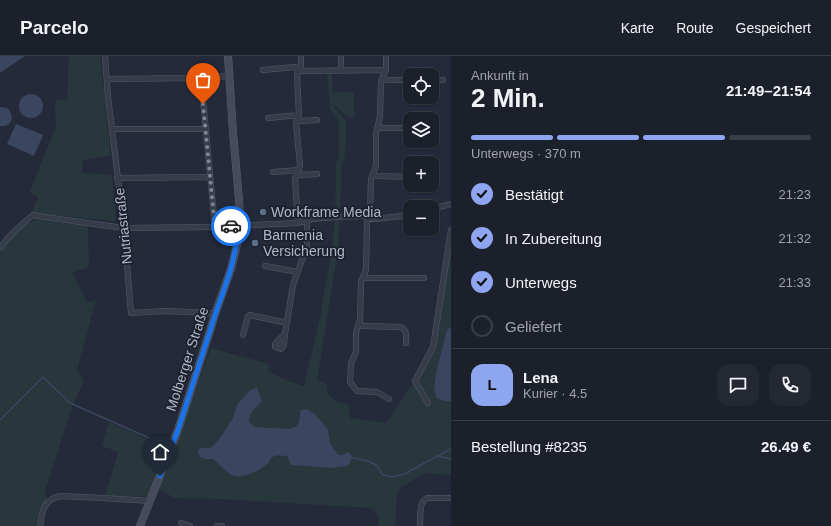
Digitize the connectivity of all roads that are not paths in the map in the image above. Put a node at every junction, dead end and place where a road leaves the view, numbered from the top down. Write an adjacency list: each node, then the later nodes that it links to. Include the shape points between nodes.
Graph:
1 (105, 56): 13 (street, Nutriastraße)
2 (228, 56): 10 (main road, Molberger Straße)
3 (301, 56): 7 (street)
4 (341, 56): 8 (street)
5 (386, 56): 9 (street)
6 (263, 70): 7 (street, via 295,67)
7 (300, 70): 8 (street); 18 (street, via 297,75)
8 (341, 70): 9 (street)
9 (386, 70): 12 (street)
10 (229, 76): 11 (street); 37 (main road, Molberger Straße)
11 (201, 78): 13 (street); 23 (street)
12 (382, 78): 14 (street); 20 (street)
13 (107, 80): 22 (street, Nutriastraße)
14 (403, 80)
15 (439, 80): 16 (street)
16 (443, 80)
17 (268, 118): 18 (street)
18 (298, 118): 19 (street, via 300,121); 25 (street)
19 (317, 120)
20 (378, 126): 21 (street); 27 (street, via 376,166)
21 (403, 128)
22 (112, 129): 23 (street); 29 (street, Nutriastraße)
23 (205, 130): 30 (street)
24 (273, 172): 25 (street)
25 (298, 172): 26 (street, via 300,175); 36 (street, via 295,179)
26 (317, 174)
27 (373, 175): 28 (street); 34 (street)
28 (403, 177)
29 (117, 178): 30 (street); 39 (street, Nutriastraße)
30 (210, 178): 38 (street)
31 (451, 204): 32 (street)
32 (439, 207)
33 (403, 215): 34 (street)
34 (368, 218): 35 (street, via 334,217); 44 (street, via 366,270)
35 (307, 221): 36 (street); 43 (street, via 308,246)
36 (298, 223): 37 (street)
37 (240, 225): 38 (street); 46 (main road, Molberger Straße, via 231,269)
38 (215, 227): 39 (street)
39 (124, 228): 41 (street, via 33,215); 46 (street, Nutriastraße, via 131,313 164,311)
40 (451, 230): 53 (street, via 433,347 415,381)
41 (0, 248)
42 (265, 266): 43 (street)
43 (298, 272): 47 (street, via 293,285)
44 (363, 277): 45 (street); 48 (street)
45 (424, 278)
46 (215, 314): 55 (main road, Molberger Straße, via 178,430)
47 (287, 323): 49 (street); 50 (street, via 250,315)
48 (359, 323): 51 (street, via 363,326 404,328); 52 (street, via 356,329 356,352 351,363 350,382 357,392 377,392)
49 (285, 334)
50 (243, 335)
51 (406, 344)
52 (389, 399)
53 (428, 403)
54 (451, 498): 62 (street, via 424,499)
55 (150, 501): 57 (street, via 60,496 50,500 45,507); 58 (main road, Molberger Straße)
56 (181, 523): 59 (street)
57 (40, 526)
58 (140, 526)
59 (190, 526)
60 (217, 526): 61 (street)
61 (222, 526)
62 (420, 526)

